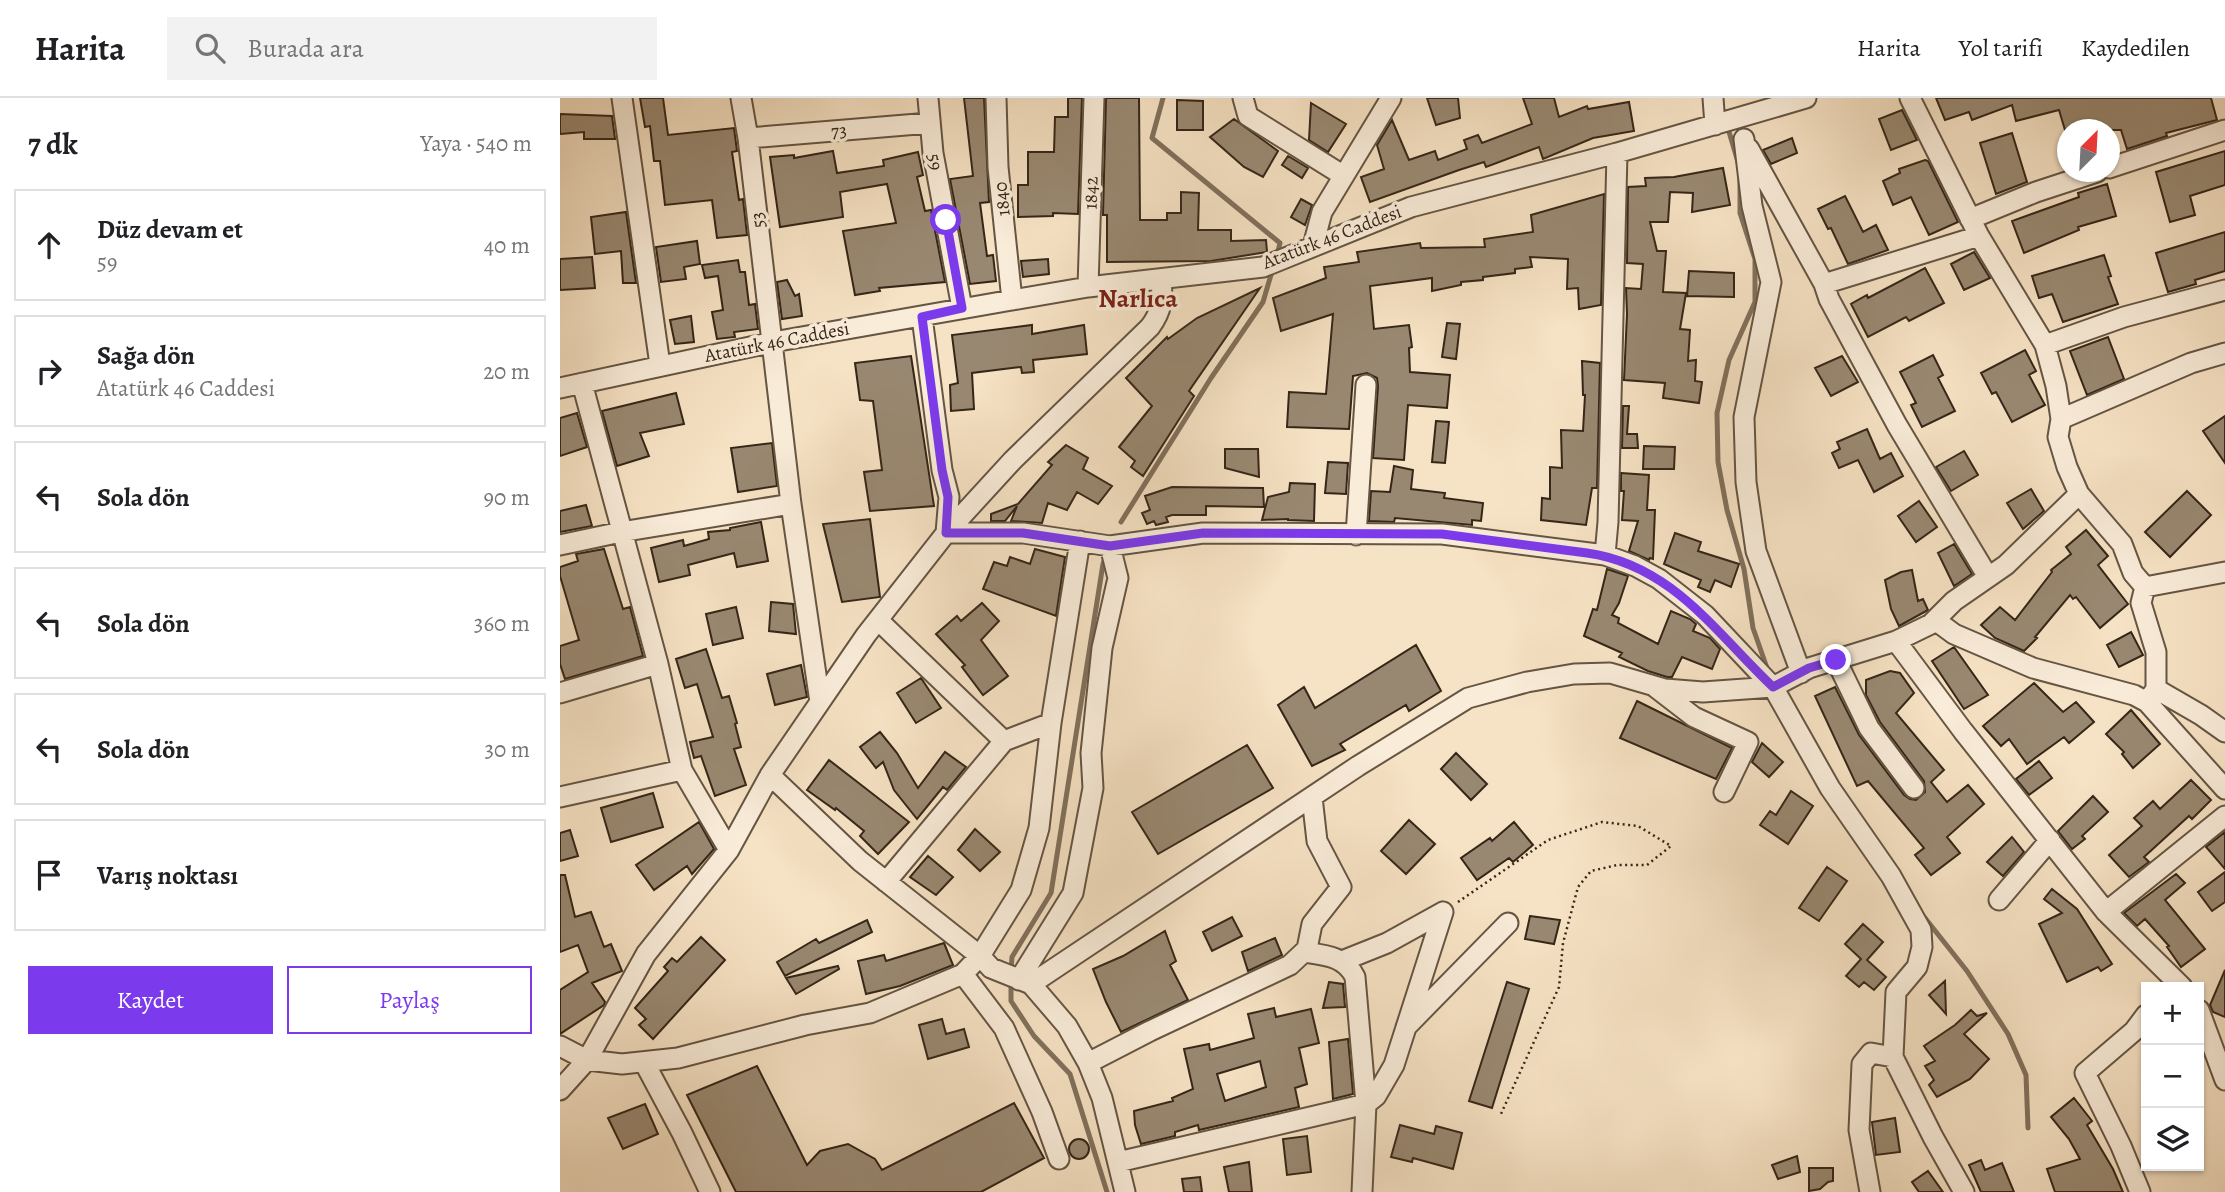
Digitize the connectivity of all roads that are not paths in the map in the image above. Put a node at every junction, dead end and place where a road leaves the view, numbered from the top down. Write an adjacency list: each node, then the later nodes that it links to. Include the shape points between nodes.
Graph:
1 (622, 98): 32 (street)
2 (741, 98): 14 (street, 53)
3 (928, 98): 12 (street, 59)
4 (996, 98): 26 (street, 1840)
5 (1094, 98): 24 (street, 1842)
6 (1243, 98): 18 (street, via 1248,116)
7 (1391, 98): 18 (street)
8 (1713, 98): 11 (street)
9 (1806, 98): 11 (street, Atatürk 46 Caddesi)
10 (1910, 98): 20 (street)
11 (1736, 116): 15 (street); 16 (street, Atatürk 46 Caddesi)
12 (930, 123): 14 (street, 73); 27 (street, 59)
13 (2225, 130): 17 (street)
14 (748, 138): 29 (street, 53)
15 (1744, 139): 23 (street); 54 (street, via 1752,206 1771,282 1744,417 1746,482 1756,551)
16 (1617, 153): 21 (street, Atatürk 46 Caddesi, via 1411,207); 45 (street)
17 (2120, 163)
18 (1344, 176): 21 (street, via 1322,212)
19 (2066, 182): 20 (street, via 2036,192)
20 (1975, 228): 23 (street); 30 (street)
21 (1313, 246): 22 (street, Atatürk 46 Caddesi, via 1275,262)
22 (1161, 279): 24 (street, Atatürk 46 Caddesi); 40 (street, via 1160,314 1150,327 1013,460)
23 (1824, 284): 47 (street, via 1897,425)
24 (1088, 288): 26 (street, Atatürk 46 Caddesi)
25 (2225, 290): 30 (street, via 2124,317)
26 (1012, 300): 27 (street, Atatürk 46 Caddesi)
27 (962, 308): 28 (street, Atatürk 46 Caddesi)
28 (922, 317): 29 (street, Atatürk 46 Caddesi); 40 (street, via 948,497)
29 (773, 342): 32 (street, Atatürk 46 Caddesi); 38 (street, 53)
30 (2045, 345): 36 (street)
31 (2225, 354): 36 (street, via 2191,363)
32 (660, 365): 33 (street, Atatürk 46 Caddesi)
33 (582, 383): 35 (street, Atatürk 46 Caddesi); 39 (street)
34 (1366, 385): 41 (street)
35 (560, 388)
36 (2061, 419): 37 (street, via 2058,437)
37 (2079, 494): 47 (street); 48 (street, via 2122,544 2133,573)
38 (791, 504): 39 (street); 59 (street, 53)
39 (621, 532): 43 (street); 53 (street)
40 (946, 533): 42 (street, via 1023,533); 49 (street)
41 (1356, 535): 44 (street, via 1203,533); 45 (street, via 1442,534)
42 (1080, 541): 44 (street); 60 (street)
43 (560, 545)
44 (1110, 546): 81 (street, via 1118,578 1102,648 1091,753 1093,788 1073,892)
45 (1605, 555): 56 (street, via 1659,579 1696,608)
46 (2225, 572): 48 (street)
47 (1988, 577): 50 (street)
48 (2145, 587): 58 (street, via 2141,603 2156,652)
49 (878, 620): 59 (street); 62 (street)
50 (1935, 620): 51 (street); 58 (street, via 1954,634 2033,668 2134,695)
51 (1896, 641): 52 (street); 71 (street)
52 (1836, 660): 54 (street); 65 (street, via 1869,728)
53 (658, 664): 57 (street); 63 (street)
54 (1801, 673): 56 (street)
55 (1655, 686): 56 (street, via 1703,692); 67 (street, via 1694,717 1748,742); 69 (street, via 1610,673 1574,674 1468,698)
56 (1773, 687): 87 (street, via 1830,788 1891,876 1921,930 1917,967 1896,992)
57 (560, 693)
58 (2151, 695): 61 (street, via 2202,715); 66 (street)
59 (820, 702): 64 (street)
60 (1051, 723): 62 (street); 78 (street, via 1039,828 1021,890)
61 (2225, 733)
62 (1004, 741): 73 (street)
63 (682, 770): 68 (street); 72 (street)
64 (770, 775): 72 (street); 73 (street)
65 (1914, 788)
66 (2225, 789)
67 (1724, 792)
68 (560, 797)
69 (1312, 797): 77 (street, via 1317,841 1341,887 1312,924); 81 (street)
70 (2225, 816): 75 (street)
71 (2050, 840): 74 (street); 75 (street)
72 (729, 850): 88 (street, via 646,954)
73 (886, 882): 78 (street)
74 (1999, 900)
75 (2106, 912): 82 (street)
76 (1508, 923): 85 (street)
77 (1304, 952): 79 (street); 90 (street, via 1290,965)
78 (980, 956): 80 (street); 81 (street, via 991,968)
79 (1342, 961): 85 (street, via 1443,912); 93 (street, via 1355,977)
80 (963, 974): 89 (street, via 870,1013); 94 (street, via 1004,1028)
81 (1018, 979): 90 (street, via 1066,1026)
82 (2172, 982)
83 (2141, 1022): 101 (street, via 2085,1073)
84 (2204, 1023): 91 (street)
85 (1406, 1028): 93 (street, via 1394,1065)
86 (560, 1046): 88 (street)
87 (1893, 1057): 99 (street, via 1871,1053 1862,1065 1859,1130); 100 (street)
88 (587, 1060): 89 (street); 92 (street)
89 (644, 1062): 96 (street)
90 (1088, 1063): 95 (street)
91 (2225, 1080)
92 (560, 1090)
93 (1366, 1104): 95 (street); 98 (street)
94 (1059, 1159)
95 (1118, 1162): 97 (street)
96 (710, 1192)
97 (1125, 1192)
98 (1362, 1192)
99 (1870, 1192)
100 (1964, 1192)
101 (2140, 1192)

